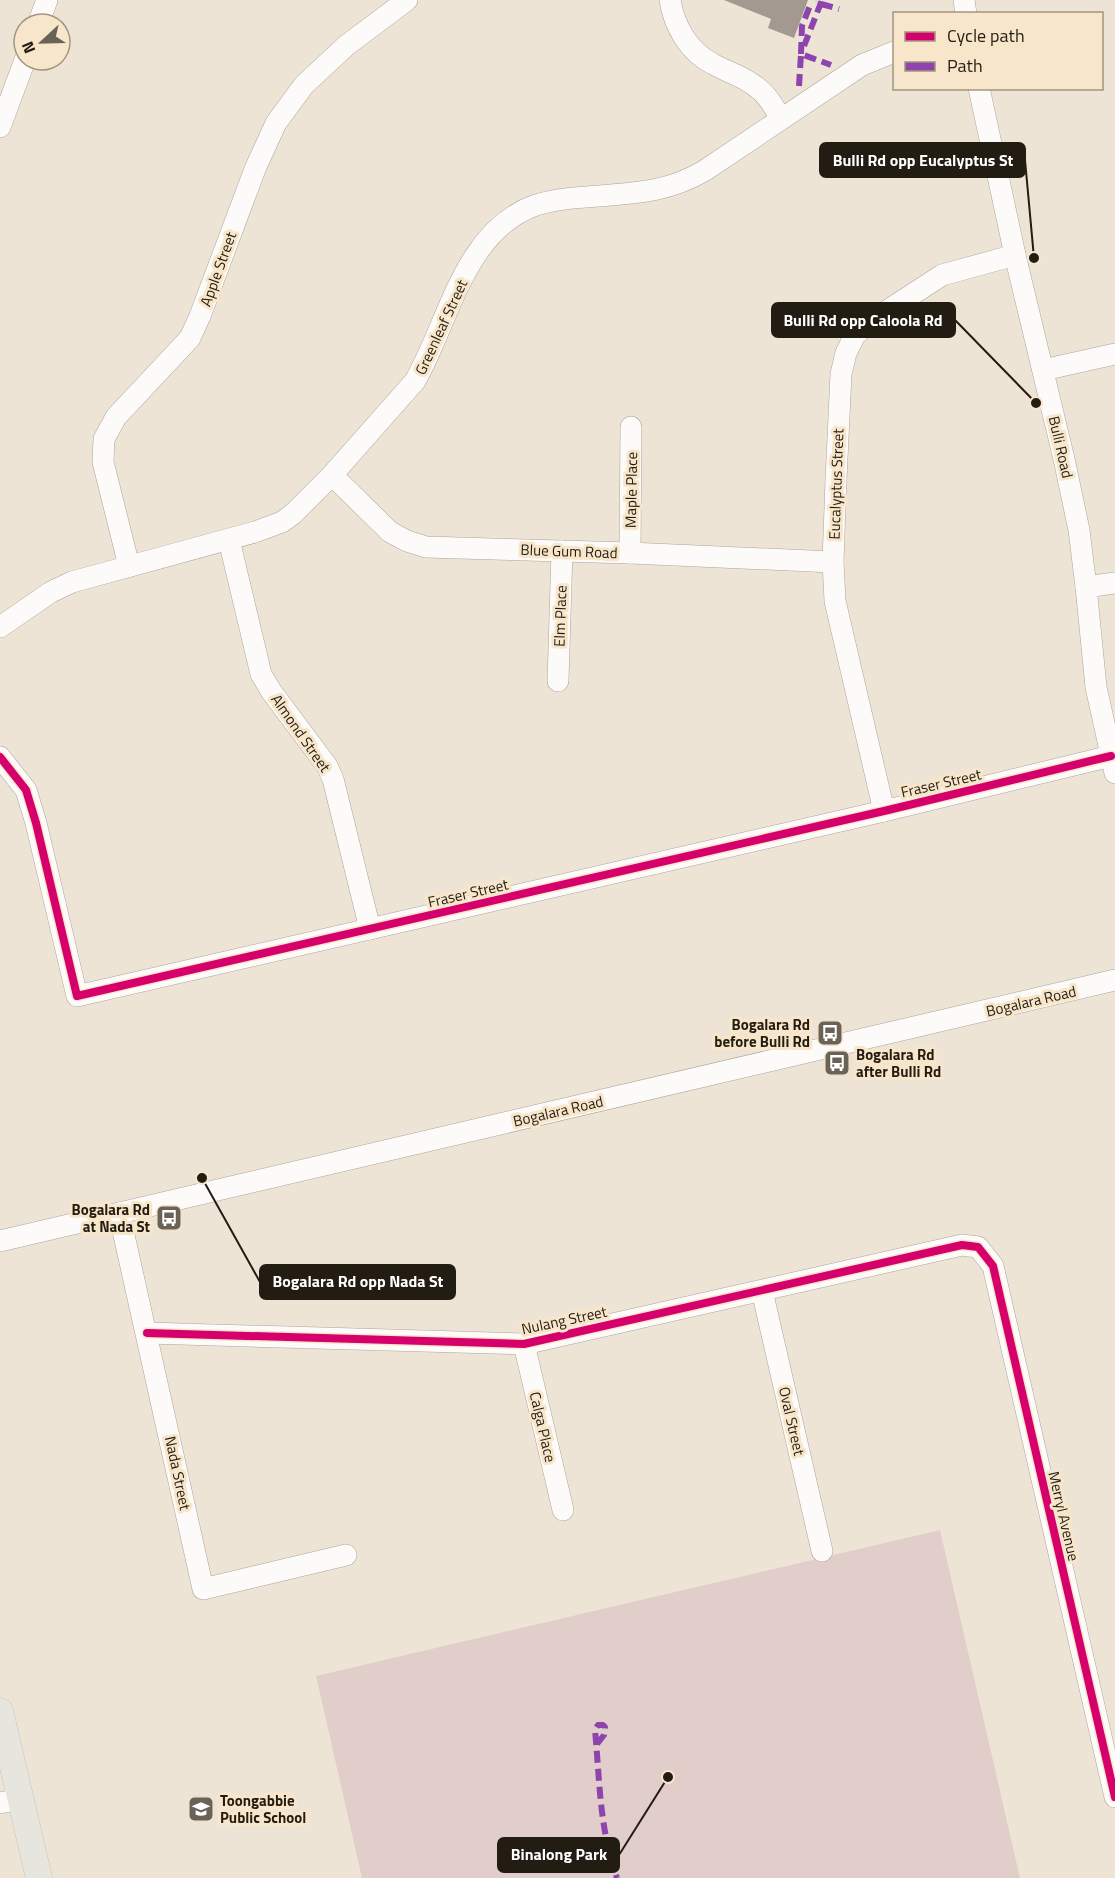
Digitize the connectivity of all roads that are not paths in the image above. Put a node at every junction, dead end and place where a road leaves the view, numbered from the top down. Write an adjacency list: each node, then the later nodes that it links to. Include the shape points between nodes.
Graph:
1 (407, 0): 17 (street, Apple Street, via 347,45 304,86 276,123 190,338 116,417 104,439 103,462)
2 (670, 0): 6 (street, via 678,26 692,47 713,64 754,84)
3 (893, 52): 6 (street, Greenleaf Street, via 862,65)
4 (21, 72): 7 (street)
5 (979, 90): 8 (street, Bulli Road)
6 (781, 119): 12 (street, Greenleaf Street, via 678,185 648,192 552,201 503,224 470,266 416,381)
7 (0, 127)
8 (1015, 255): 10 (street, Bulli Road); 16 (street, Eucalyptus Street, via 942,275 855,335 841,374)
9 (1115, 354): 10 (street)
10 (1043, 370): 19 (street, Bulli Road, via 1076,518)
11 (631, 427): 15 (street, Maple Place)
12 (332, 474): 13 (street, Greenleaf Street, via 282,522); 14 (street, Blue Gum Road, via 390,532 407,541 426,547)
13 (229, 540): 17 (street, Greenleaf Street); 25 (street, Almond Street, via 261,674 333,779)
14 (562, 551): 15 (street, Blue Gum Road); 21 (street, Elm Place)
15 (630, 553): 16 (street, Blue Gum Road)
16 (833, 562): 24 (street, Eucalyptus Street, via 835,601)
17 (129, 566): 20 (street, Greenleaf Street, via 72,582)
18 (1115, 583): 19 (street)
19 (1086, 587): 23 (street, Bulli Road, via 1096,687)
20 (0, 627)
21 (558, 681)
22 (0, 757): 25 (street, Fraser Street, via 26,790 77,996)
23 (1113, 765): 24 (street, Fraser Street)
24 (884, 811): 25 (street, Fraser Street)
25 (370, 929)
26 (1115, 980): 27 (street, Bogalara Road)
27 (119, 1213): 28 (street, Bogalara Road); 31 (street, Nada Street)
28 (0, 1240)
29 (978, 1247): 30 (street, Nulang Street, via 962,1245); 37 (street, Merryl Avenue, via 993,1266)
30 (762, 1291): 32 (street, Nulang Street); 34 (street, Oval Street)
31 (147, 1333): 32 (street, Nulang Street); 35 (street, Nada Street, via 203,1589)
32 (524, 1344): 33 (street, Calga Place)
33 (563, 1510)
34 (822, 1551)
35 (346, 1555)
36 (0, 1711): 38 (main road)
37 (1115, 1797)
38 (10, 1801): 39 (main road)
39 (39, 1878)

